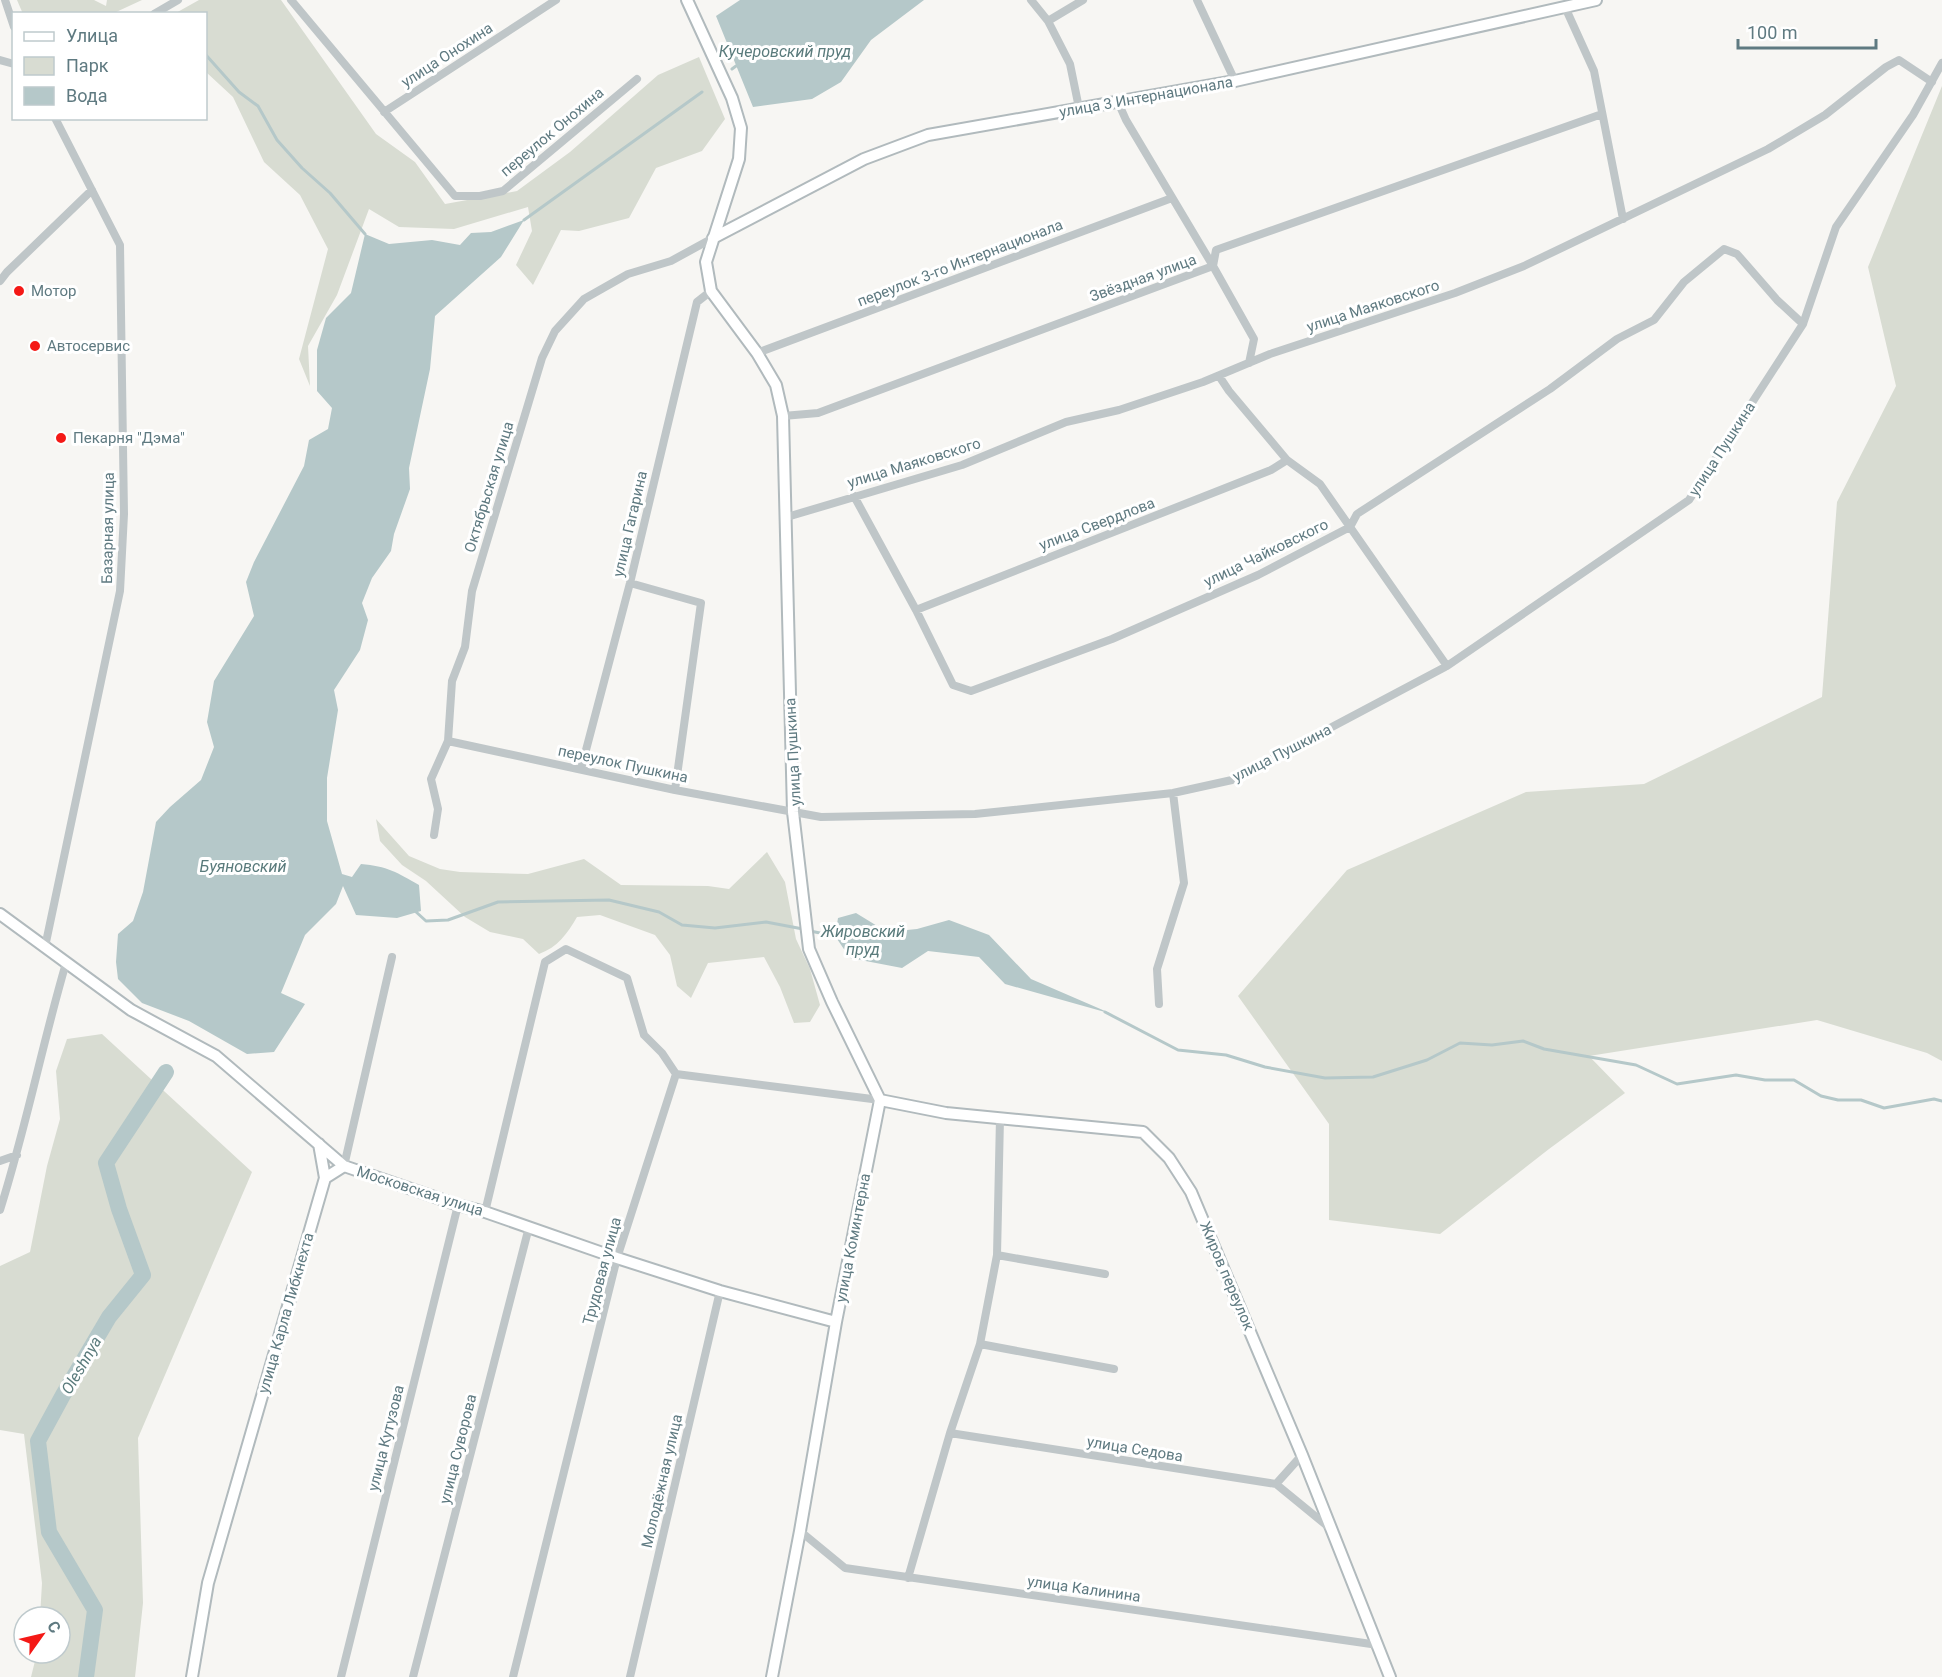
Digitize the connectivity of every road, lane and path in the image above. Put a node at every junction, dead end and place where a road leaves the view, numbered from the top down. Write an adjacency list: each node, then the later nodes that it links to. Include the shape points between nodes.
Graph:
1 (5, 0): 12 (street)
2 (178, 0): 11 (street)
3 (291, 0): 20 (street)
4 (556, 0): 20 (street, улица Онохина)
5 (687, 0): 26 (street, улица Пушкина, via 732,98 741,128 739,159)
6 (1031, 0): 13 (street)
7 (1083, 0): 13 (street)
8 (1197, 0): 16 (street)
9 (1596, 0): 10 (street, улица 3 Интернационала)
10 (1564, 7): 16 (street, улица 3 Интернационала); 21 (street, via 1594,71)
11 (157, 12)
12 (12, 21)
13 (1048, 21): 19 (street, via 1071,64)
14 (1942, 63): 17 (street, улица Пушкина)
15 (637, 79): 20 (street, переулок Онохина, via 502,191 480,196 455,196)
16 (1235, 81): 18 (street, улица 3 Интернационала)
17 (1932, 82): 25 (street, улица Маяковского, via 1899,60 1825,115 1768,149); 30 (street, улица Пушкина, via 1836,227)
18 (1118, 102): 19 (street, улица 3 Интернационала); 24 (street)
19 (1079, 108): 26 (street, улица 3 Интернационала, via 928,135 864,159)
20 (384, 112)
21 (1602, 114): 25 (street); 27 (street, Звёздная улица, via 1216,250)
22 (56, 120): 23 (street, Базарная улица)
23 (92, 190): 28 (street); 49 (street, Базарная улица, via 120,245 124,514 120,591)
24 (1172, 198): 27 (street); 31 (street, переулок 3-го Интернационала)
25 (1623, 219): 32 (street, улица Маяковского, via 1524,266 1455,293)
26 (713, 238): 29 (street, улица Пушкина, via 706,262); 42 (street, Октябрьская улица, via 671,261 628,274 584,299 555,331 542,358 472,591 465,647 452,681)
27 (1214, 266): 32 (street, via 1254,339); 34 (street, Звёздная улица, via 818,413)
28 (0, 281)
29 (711, 291): 31 (street, улица Пушкина); 39 (street, улица Гагарина, via 697,302)
30 (1803, 324): 38 (street, улица Чайковского, via 1737,254 1724,249 1684,282 1654,320 1617,339 1550,389 1357,514); 41 (street, улица Пушкина, via 1689,500)
31 (757, 353): 34 (street, улица Пушкина, via 776,385)
32 (1249, 363): 33 (street, улица Маяковского)
33 (1219, 376): 35 (street); 36 (street, улица Маяковского, via 1119,410 1066,422 962,465)
34 (783, 416): 37 (street, улица Пушкина)
35 (1287, 460): 38 (street, via 1320,484); 40 (street, улица Свердлова, via 1271,471)
36 (854, 496): 37 (street, улица Маяковского); 40 (street, улица Чайковского)
37 (787, 517): 46 (street, улица Пушкина)
38 (1350, 526): 40 (street, улица Чайковского, via 1258,575 1112,639 971,691 953,685); 41 (street)
39 (630, 583): 43 (street, улица Гагарина); 44 (street, via 701,603)
40 (916, 610)
41 (1447, 666): 45 (street, улица Пушкина, via 1232,780)
42 (448, 741): 43 (street, переулок Пушкина); 47 (street, Октябрьская улица, via 431,779 438,809)
43 (581, 769): 44 (street, переулок Пушкина)
44 (675, 790): 46 (street, переулок Пушкина)
45 (1173, 793): 46 (street, улица Пушкина, via 975,814 821,817); 52 (street, via 1184,883 1157,969)
46 (792, 812): 54 (street, via 809,949)
47 (434, 835)
48 (0, 914): 49 (street, Московская улица)
49 (45, 947): 51 (street, Московская улица)
50 (392, 957): 59 (street)
51 (66, 963): 56 (street, Московская улица, via 131,1010 216,1056); 57 (street)
52 (1159, 1004)
53 (675, 1074): 54 (street); 63 (street, via 644,1035 627,978 566,949 545,962); 66 (street, Трудовая улица)
54 (880, 1100): 55 (street, Жиров переулок, via 946,1113); 69 (street, улица Коминтерна)
55 (1000, 1118): 65 (street); 73 (street, Жиров переулок, via 1143,1132 1169,1158 1191,1192)
56 (319, 1144): 59 (street, Московская улица); 60 (street)
57 (17, 1155): 58 (street); 62 (street)
58 (0, 1161)
59 (344, 1166): 60 (street); 61 (street, Московская улица)
60 (325, 1179): 79 (street, улица Карла Либкнехта, via 208,1583)
61 (458, 1205): 63 (street, Московская улица); 80 (street, улица Кутузова)
62 (0, 1210)
63 (485, 1212): 64 (street, Московская улица)
64 (529, 1227): 66 (street, Московская улица); 81 (street, улица Суворова)
65 (997, 1255): 67 (street); 70 (street)
66 (617, 1258): 68 (street, Московская улица); 82 (street, Трудовая улица)
67 (1105, 1274)
68 (720, 1291): 69 (street, Московская улица); 83 (street, Молодёжная улица)
69 (836, 1322): 76 (street, улица Коминтерна)
70 (980, 1344): 71 (street); 72 (street)
71 (1114, 1369)
72 (950, 1433): 74 (street, улица Седова); 77 (street)
73 (1302, 1455): 74 (street); 75 (street, Жиров переулок)
74 (1276, 1484): 75 (street)
75 (1332, 1529): 78 (street, Жиров переулок)
76 (800, 1531): 77 (street, улица Калинина, via 845,1568); 84 (street, улица Коминтерна)
77 (908, 1578): 78 (street, улица Калинина)
78 (1378, 1645): 85 (street, Жиров переулок)
79 (192, 1677)
80 (341, 1677)
81 (413, 1677)
82 (513, 1677)
83 (630, 1677)
84 (772, 1677)
85 (1390, 1677)

